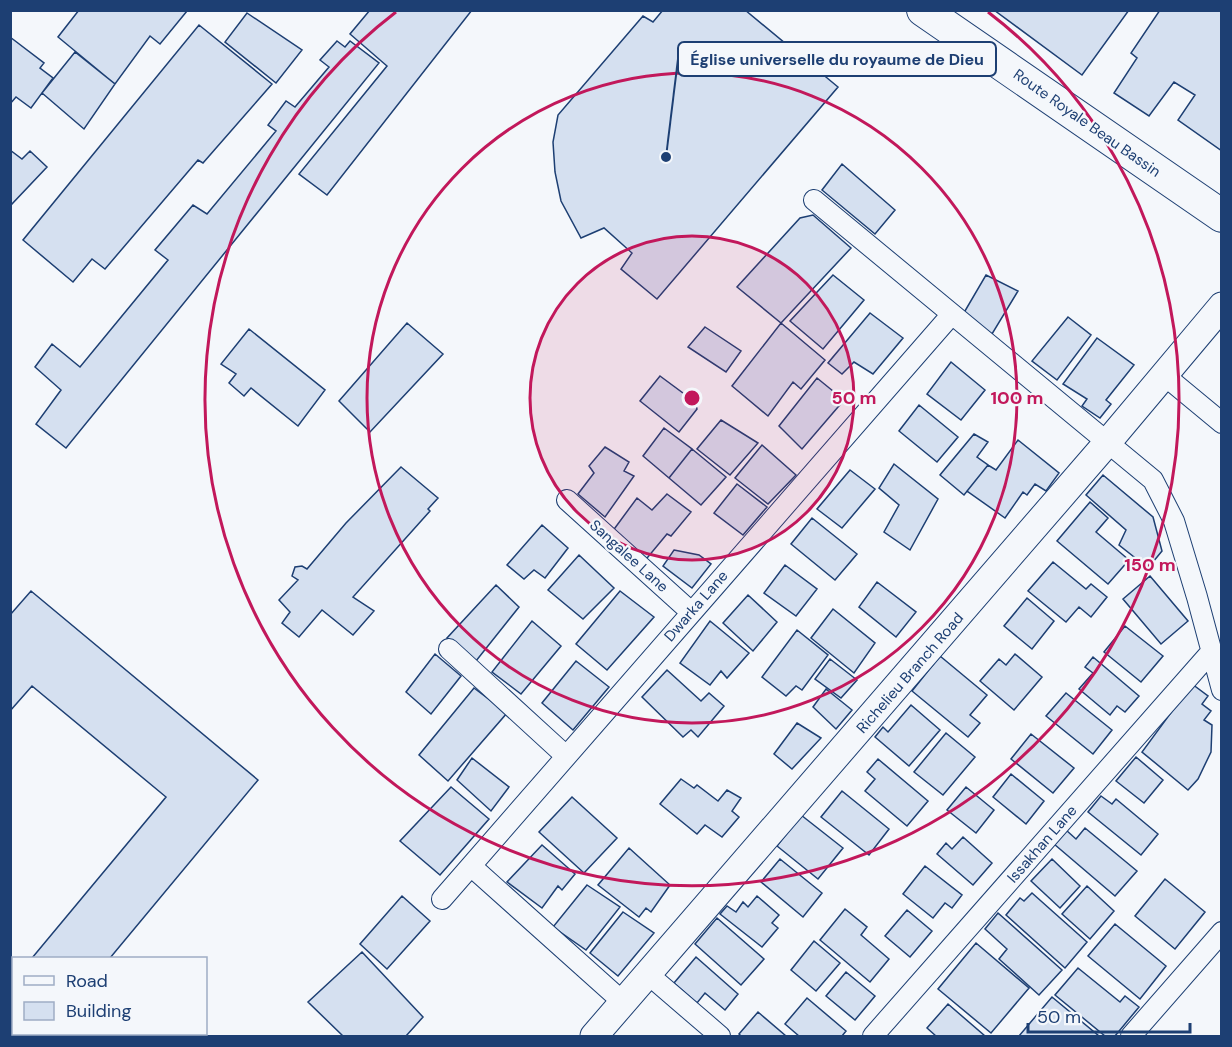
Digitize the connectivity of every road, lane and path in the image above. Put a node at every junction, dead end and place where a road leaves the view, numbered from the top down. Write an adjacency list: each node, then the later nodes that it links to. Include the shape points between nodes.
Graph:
1 (923, 10): 3 (main road, Route Royale Beau Bassin)
2 (814, 200): 5 (street)
3 (1221, 216)
4 (1221, 306): 6 (main road, Richelieu Branch Road)
5 (952, 314): 8 (street); 10 (street, Dwarka Lane)
6 (1164, 375): 7 (street); 8 (main road, Richelieu Branch Road)
7 (1221, 423)
8 (1107, 443): 12 (street, via 1153,480 1174,521); 18 (main road, Richelieu Branch Road)
9 (567, 500): 10 (street, Sangalee Lane)
10 (691, 612): 14 (street, Dwarka Lane)
11 (449, 649): 14 (street)
12 (1211, 652): 13 (street); 22 (street, Issakhan Lane)
13 (1221, 690)
14 (566, 756): 15 (street, Dwarka Lane)
15 (471, 866): 16 (street, Dwarka Lane); 19 (street)
16 (442, 900)
17 (1221, 932): 23 (street)
18 (649, 975): 19 (main road, Richelieu Branch Road); 21 (street)
19 (624, 1003): 20 (main road, Richelieu Branch Road)
20 (594, 1036)
21 (720, 1036)
22 (873, 1036)
23 (1131, 1036)

